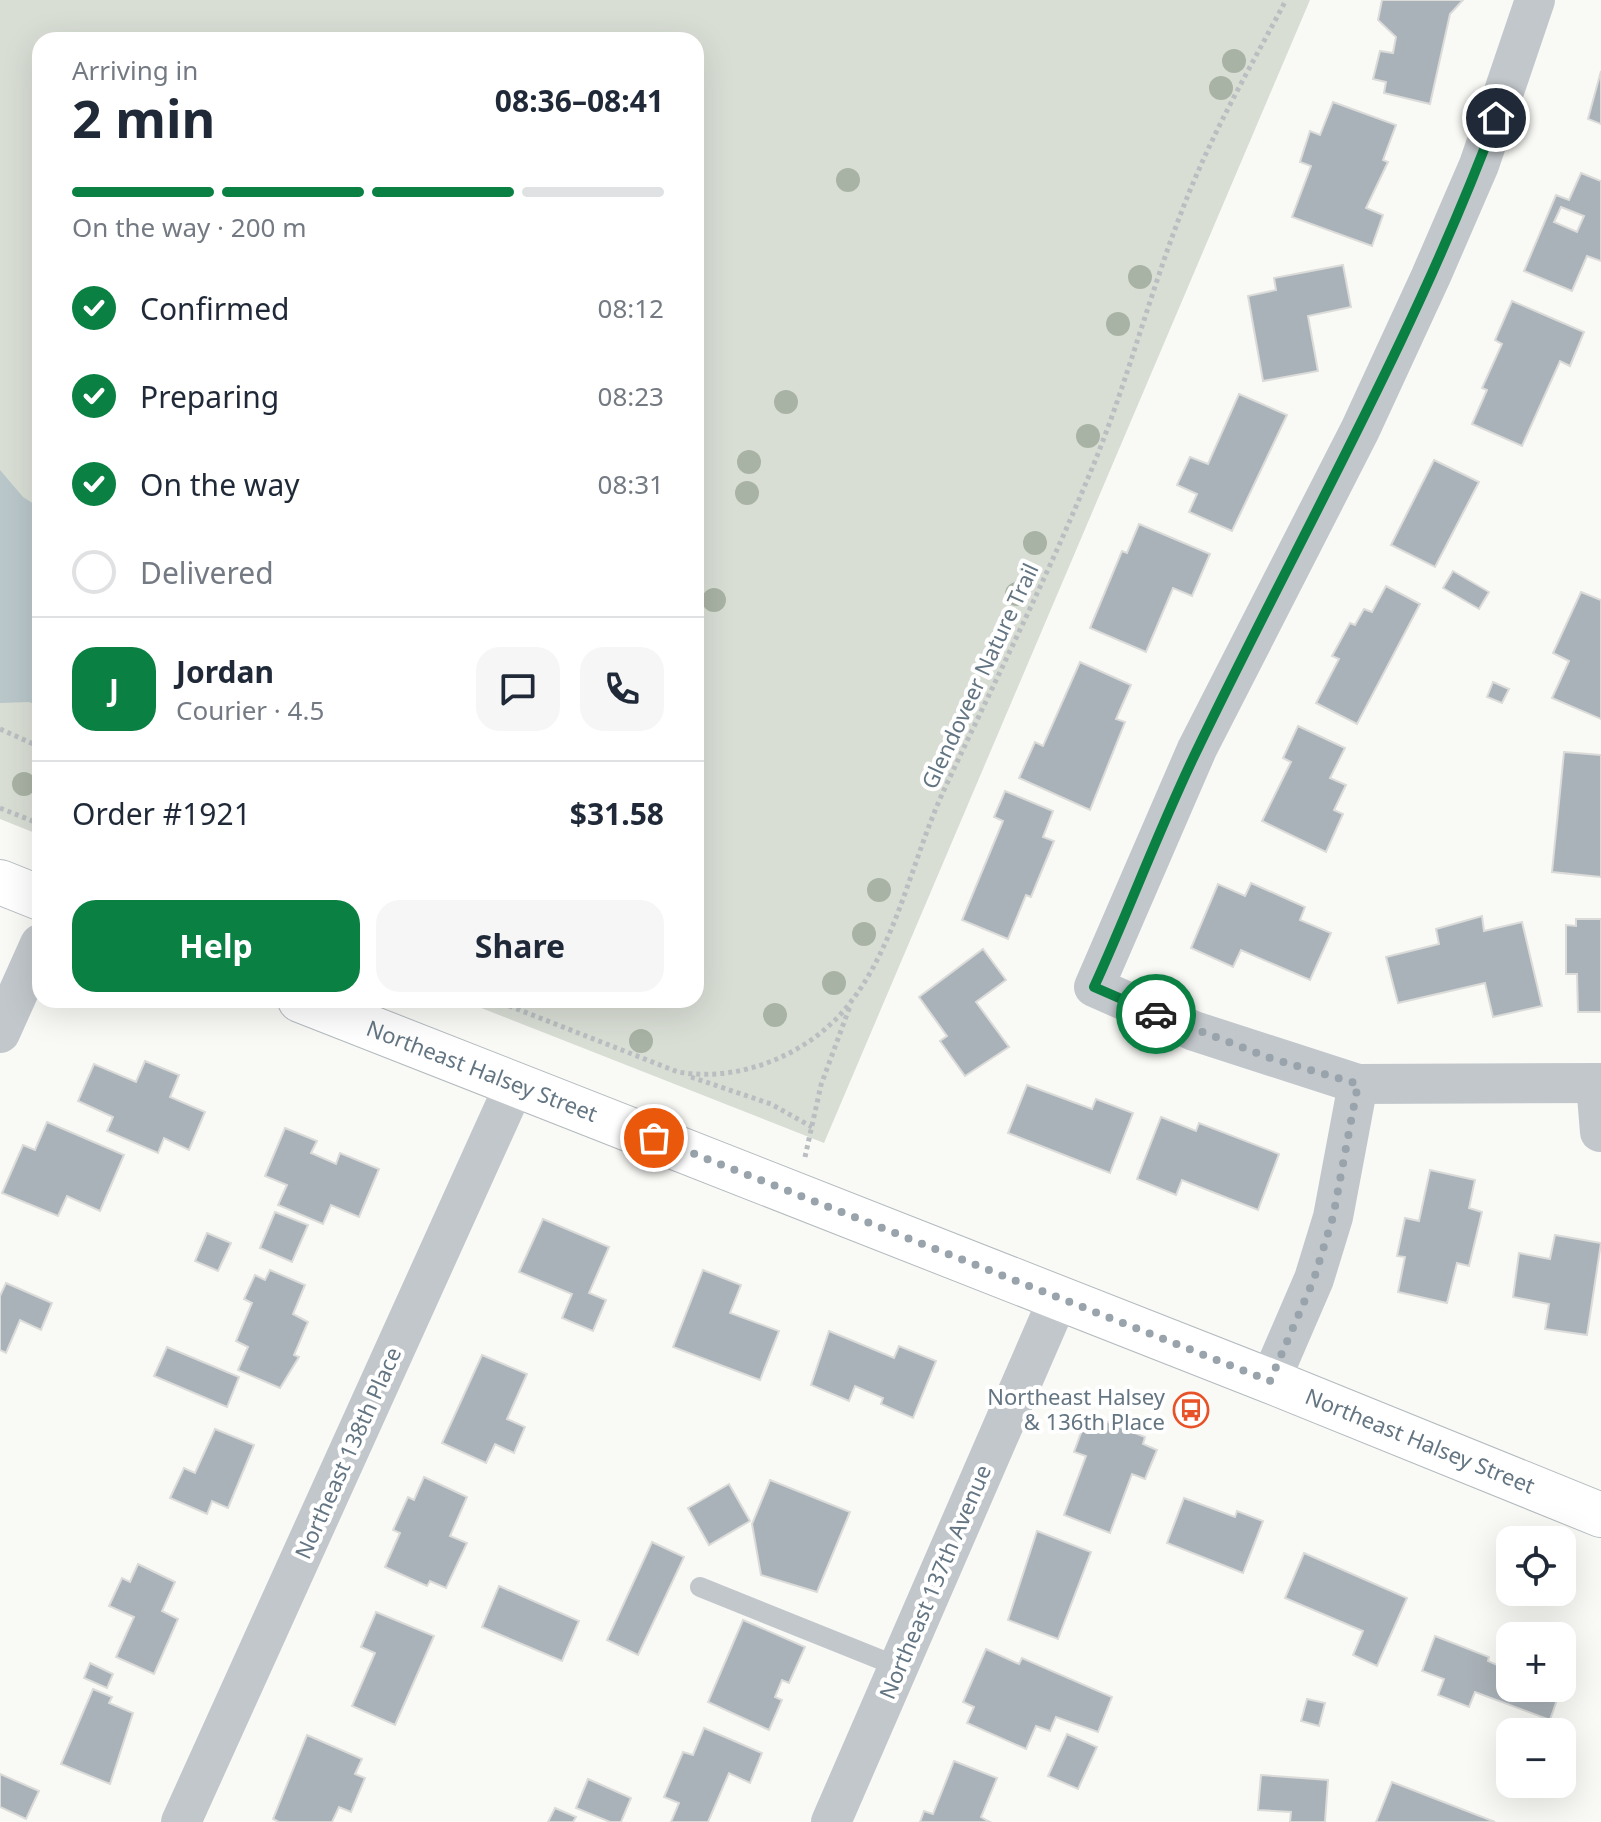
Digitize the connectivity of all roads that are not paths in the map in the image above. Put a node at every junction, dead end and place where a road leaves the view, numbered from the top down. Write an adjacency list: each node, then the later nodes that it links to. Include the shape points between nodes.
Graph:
1 (1535, 0): 9 (street, via 1479,165 1431,276 1360,430 1197,749 1094,987 1194,1031)
2 (0, 882): 3 (main road)
3 (32, 895)
4 (32, 962): 6 (street)
5 (320, 1008): 8 (main road, Northeast Halsey Street)
6 (0, 1033)
7 (1599, 1083): 9 (street); 10 (street)
8 (515, 1084): 11 (main road, Northeast Halsey Street); 16 (street, Northeast 138th Place)
9 (1358, 1084): 12 (street, via 1333,1217 1314,1279)
10 (1600, 1132)
11 (1059, 1297): 12 (main road, Northeast Halsey Street); 15 (street, Northeast 137th Avenue)
12 (1270, 1381): 13 (main road, Northeast Halsey Street)
13 (1601, 1515)
14 (700, 1587): 15 (lane)
15 (899, 1667): 17 (street, Northeast 137th Avenue)
16 (181, 1822)
17 (831, 1822)

